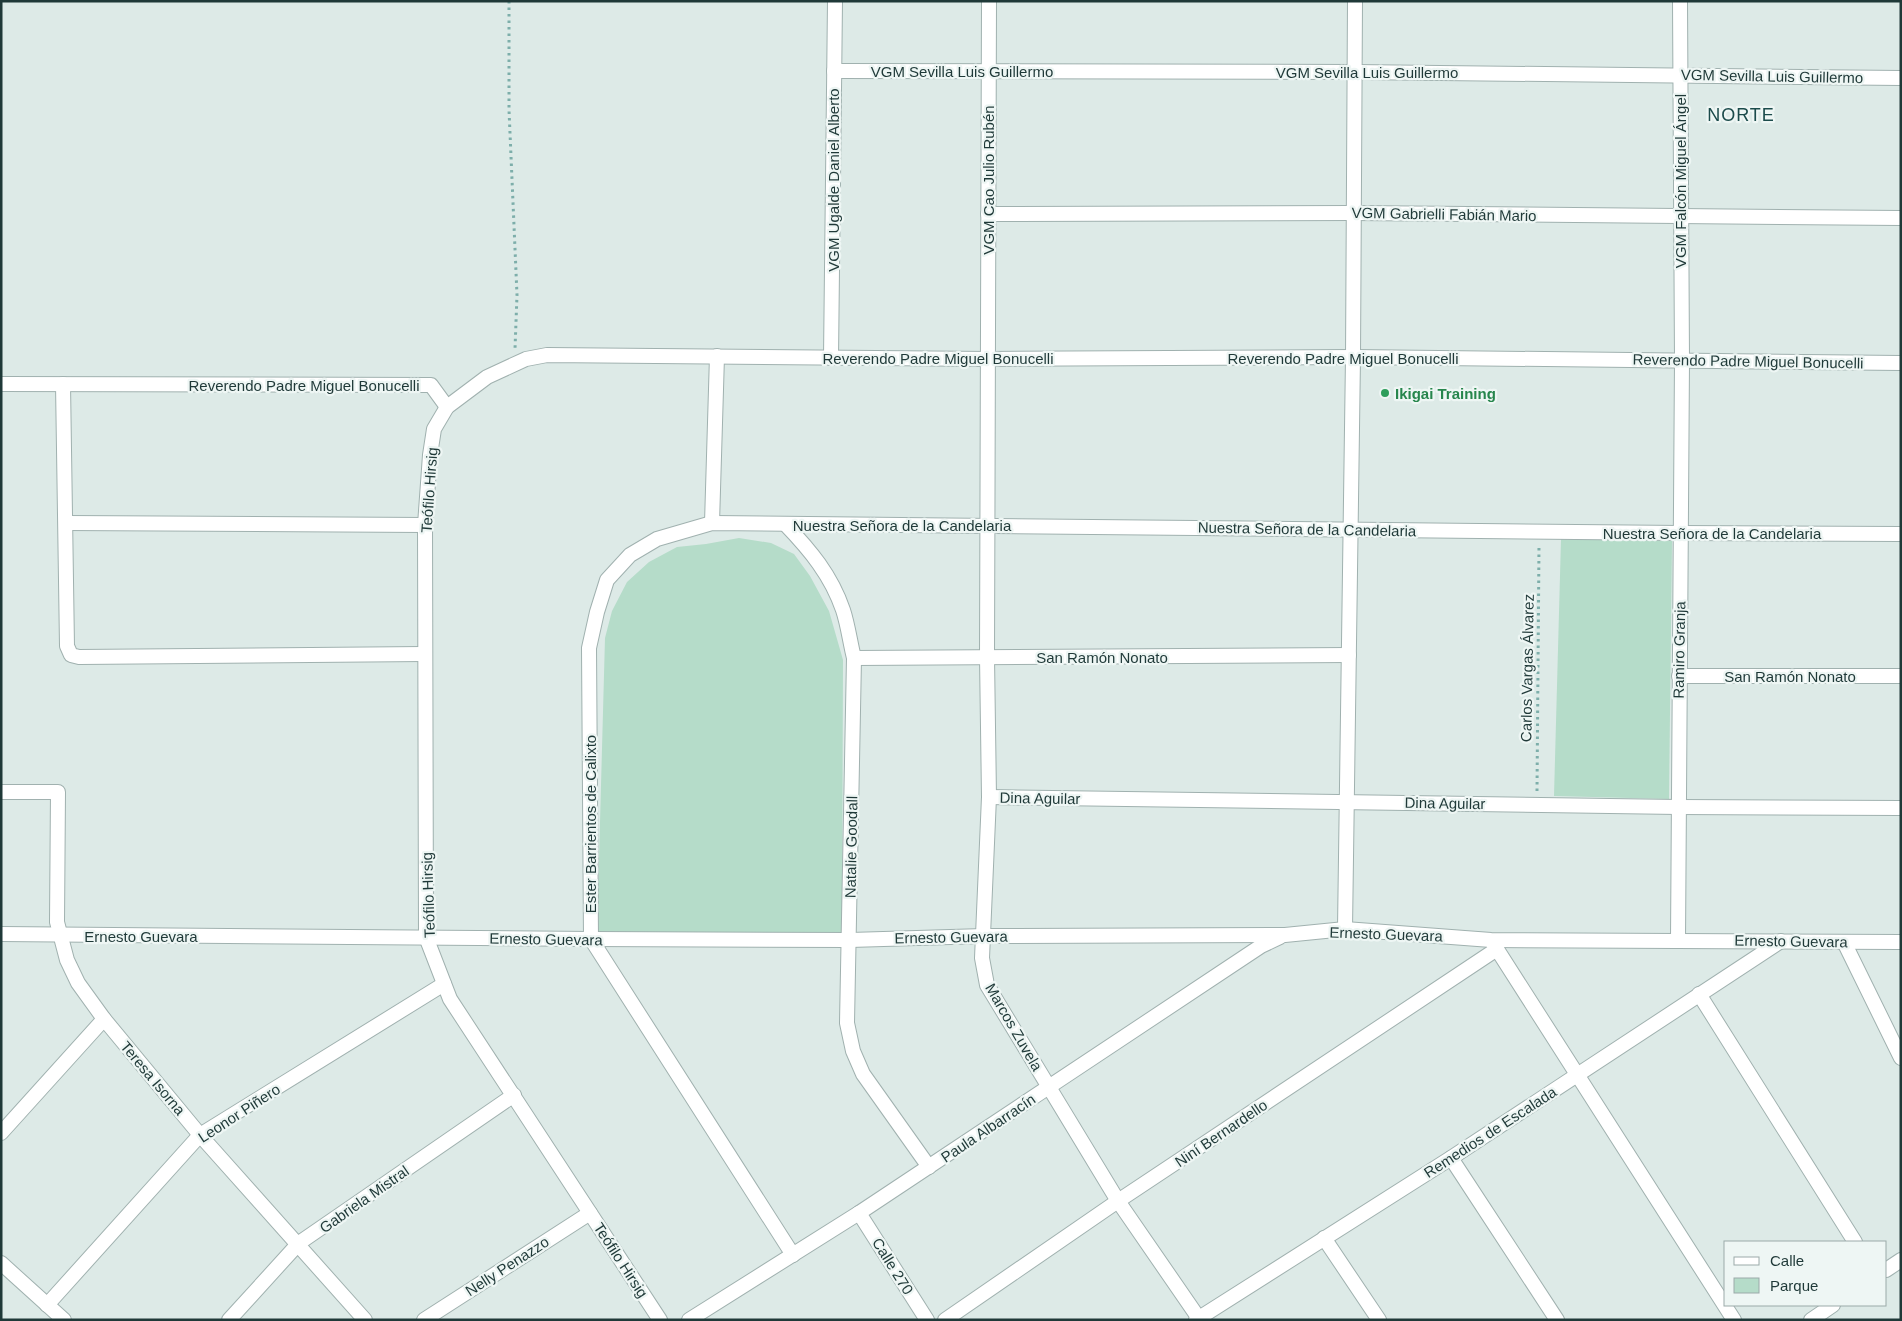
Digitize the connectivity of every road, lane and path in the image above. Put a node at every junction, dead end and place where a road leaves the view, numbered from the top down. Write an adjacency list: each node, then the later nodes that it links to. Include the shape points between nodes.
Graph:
1 (509, 1): 21 (path, via 509,110 517,296)
2 (835, 1): 6 (street, VGM Ugalde Daniel Alberto)
3 (989, 1): 7 (street, VGM Cao Julio Rubén)
4 (1355, 1): 8 (street)
5 (1680, 1): 9 (street, VGM Falcón Miguel Ángel)
6 (834, 71): 7 (street, VGM Sevilla Luis Guillermo); 17 (street, VGM Ugalde Daniel Alberto)
7 (988, 71): 8 (street, VGM Sevilla Luis Guillermo); 12 (street, VGM Cao Julio Rubén)
8 (1354, 72): 9 (street, VGM Sevilla Luis Guillermo); 11 (street)
9 (1679, 76): 10 (street, VGM Sevilla Luis Guillermo); 13 (street, VGM Falcón Miguel Ángel)
10 (1901, 78)
11 (1353, 213): 12 (street, VGM Gabrielli Fabián Mario); 13 (street, VGM Gabrielli Fabián Mario); 16 (street)
12 (988, 214): 18 (street, VGM Cao Julio Rubén)
13 (1680, 216): 14 (street, VGM Gabrielli Fabián Mario); 19 (street, VGM Falcón Miguel Ángel)
14 (1901, 218)
15 (717, 356): 17 (street, Reverendo Padre Miguel Bonucelli); 21 (street, Reverendo Padre Miguel Bonucelli, via 547,355); 26 (street)
16 (1353, 357): 18 (street, Reverendo Padre Miguel Bonucelli); 19 (street, Reverendo Padre Miguel Bonucelli); 30 (street)
17 (831, 358): 18 (street, Reverendo Padre Miguel Bonucelli)
18 (988, 360): 29 (street, VGM Cao Julio Rubén)
19 (1682, 361): 20 (street, Reverendo Padre Miguel Bonucelli); 32 (street, Ramiro Granja)
20 (1901, 363)
21 (513, 364): 24 (street, Reverendo Padre Miguel Bonucelli, via 487,377)
22 (1, 384): 23 (street, Reverendo Padre Miguel Bonucelli)
23 (63, 384): 24 (street, Reverendo Padre Miguel Bonucelli, via 431,385); 25 (street)
24 (447, 407): 28 (street, Teófilo Hirsig, via 434,429)
25 (66, 523): 28 (street); 34 (street, via 68,646 71,654 78,657)
26 (712, 523): 27 (street, Nuestra Señora de la Candelaria); 52 (street, Ester Barrientos de Calixto, via 657,539 630,555 607,580 597,612 589,648)
27 (785, 524): 29 (street, Nuestra Señora de la Candelaria); 36 (street, Natalie Goodall, via 810,550 831,581 843,610)
28 (425, 525): 34 (street, Teófilo Hirsig)
29 (988, 525): 30 (street, Nuestra Señora de la Candelaria); 37 (street, Marcos Zuvela)
30 (1351, 529): 31 (street, Nuestra Señora de la Candelaria); 35 (street)
31 (1540, 532): 32 (street, Nuestra Señora de la Candelaria); 43 (path, Carlos Vargas Álvarez)
32 (1681, 534): 33 (street, Nuestra Señora de la Candelaria); 38 (street, Ramiro Granja)
33 (1901, 534)
34 (424, 654): 51 (street, Teófilo Hirsig)
35 (1350, 655): 37 (street, San Ramón Nonato); 42 (street)
36 (854, 658): 37 (street, San Ramón Nonato); 53 (street, Natalie Goodall)
37 (987, 658): 41 (street, Marcos Zuvela)
38 (1679, 676): 39 (street, San Ramón Nonato); 44 (street, Ramiro Granja)
39 (1901, 676)
40 (1, 792): 49 (street, Teresa Isorna, via 58,792 57,922)
41 (989, 797): 42 (street, Dina Aguilar); 50 (street, Marcos Zuvela)
42 (1348, 802): 43 (street, Dina Aguilar); 46 (street)
43 (1536, 805): 44 (street, Dina Aguilar)
44 (1678, 807): 45 (street, Dina Aguilar); 54 (street, Ramiro Granja)
45 (1901, 808)
46 (1345, 930): 48 (street, Ernesto Guevara); 58 (street, Ernesto Guevara)
47 (1, 934): 49 (street, Ernesto Guevara)
48 (1285, 935): 50 (street, Ernesto Guevara); 64 (street, Paula Albarracín, via 1261,946)
49 (60, 936): 51 (street, Ernesto Guevara); 61 (street, Teresa Isorna, via 78,983)
50 (984, 936): 53 (street, Ernesto Guevara); 64 (street, Marcos Zuvela, via 982,958 987,985)
51 (426, 937): 52 (street, Ernesto Guevara); 59 (street, Teófilo Hirsig)
52 (591, 939): 53 (street, Ernesto Guevara); 76 (street)
53 (850, 940): 69 (street, Natalie Goodall, via 847,1023 853,1051 863,1074)
54 (1678, 940): 55 (street, Ernesto Guevara); 58 (street, Ernesto Guevara)
55 (1782, 940): 56 (street, Ernesto Guevara); 60 (street, Remedios de Escalada)
56 (1844, 942): 57 (street, Ernesto Guevara); 62 (street)
57 (1901, 942)
58 (1494, 944): 63 (street); 70 (street, Niní Bernardello)
59 (444, 984): 65 (street, Teófilo Hirsig, via 450,999); 67 (street, Leonor Piñero)
60 (1699, 994): 63 (street, Remedios de Escalada); 74 (street)
61 (104, 1019): 66 (street); 67 (street, Teresa Isorna)
62 (1901, 1058)
63 (1578, 1075): 68 (street, Remedios de Escalada); 80 (street)
64 (1050, 1087): 69 (street, Paula Albarracín); 70 (street, Marcos Zuvela)
65 (514, 1095): 71 (street, Teófilo Hirsig); 75 (street, Gabriela Mistral)
66 (1, 1133)
67 (200, 1135): 75 (street, Teresa Isorna); 81 (street, Leonor Piñero)
68 (1451, 1158): 73 (street, Remedios de Escalada); 94 (street)
69 (929, 1167): 72 (street, Paula Albarracín)
70 (1118, 1201): 84 (street, Marcos Zuvela); 92 (street, Niní Bernardello)
71 (590, 1213): 88 (street, Nelly Penazzo); 89 (street, Teófilo Hirsig)
72 (859, 1213): 76 (street, Paula Albarracín); 91 (street, Calle 270)
73 (1324, 1238): 84 (street, Remedios de Escalada); 93 (street)
74 (1853, 1241)
75 (299, 1243): 86 (street, Gabriela Mistral); 87 (street, Teresa Isorna)
76 (793, 1255): 90 (street, Paula Albarracín)
77 (1901, 1260): 79 (street)
78 (1, 1263): 81 (street)
79 (1887, 1269)
80 (1724, 1304)
81 (47, 1305): 85 (street)
82 (1725, 1306): 95 (street)
83 (1832, 1306): 96 (street)
84 (1198, 1319)
85 (64, 1320)
86 (229, 1320)
87 (365, 1320)
88 (424, 1320)
89 (660, 1320)
90 (690, 1320)
91 (927, 1320)
92 (945, 1320)
93 (1379, 1320)
94 (1557, 1320)
95 (1734, 1320)
96 (1811, 1320)

